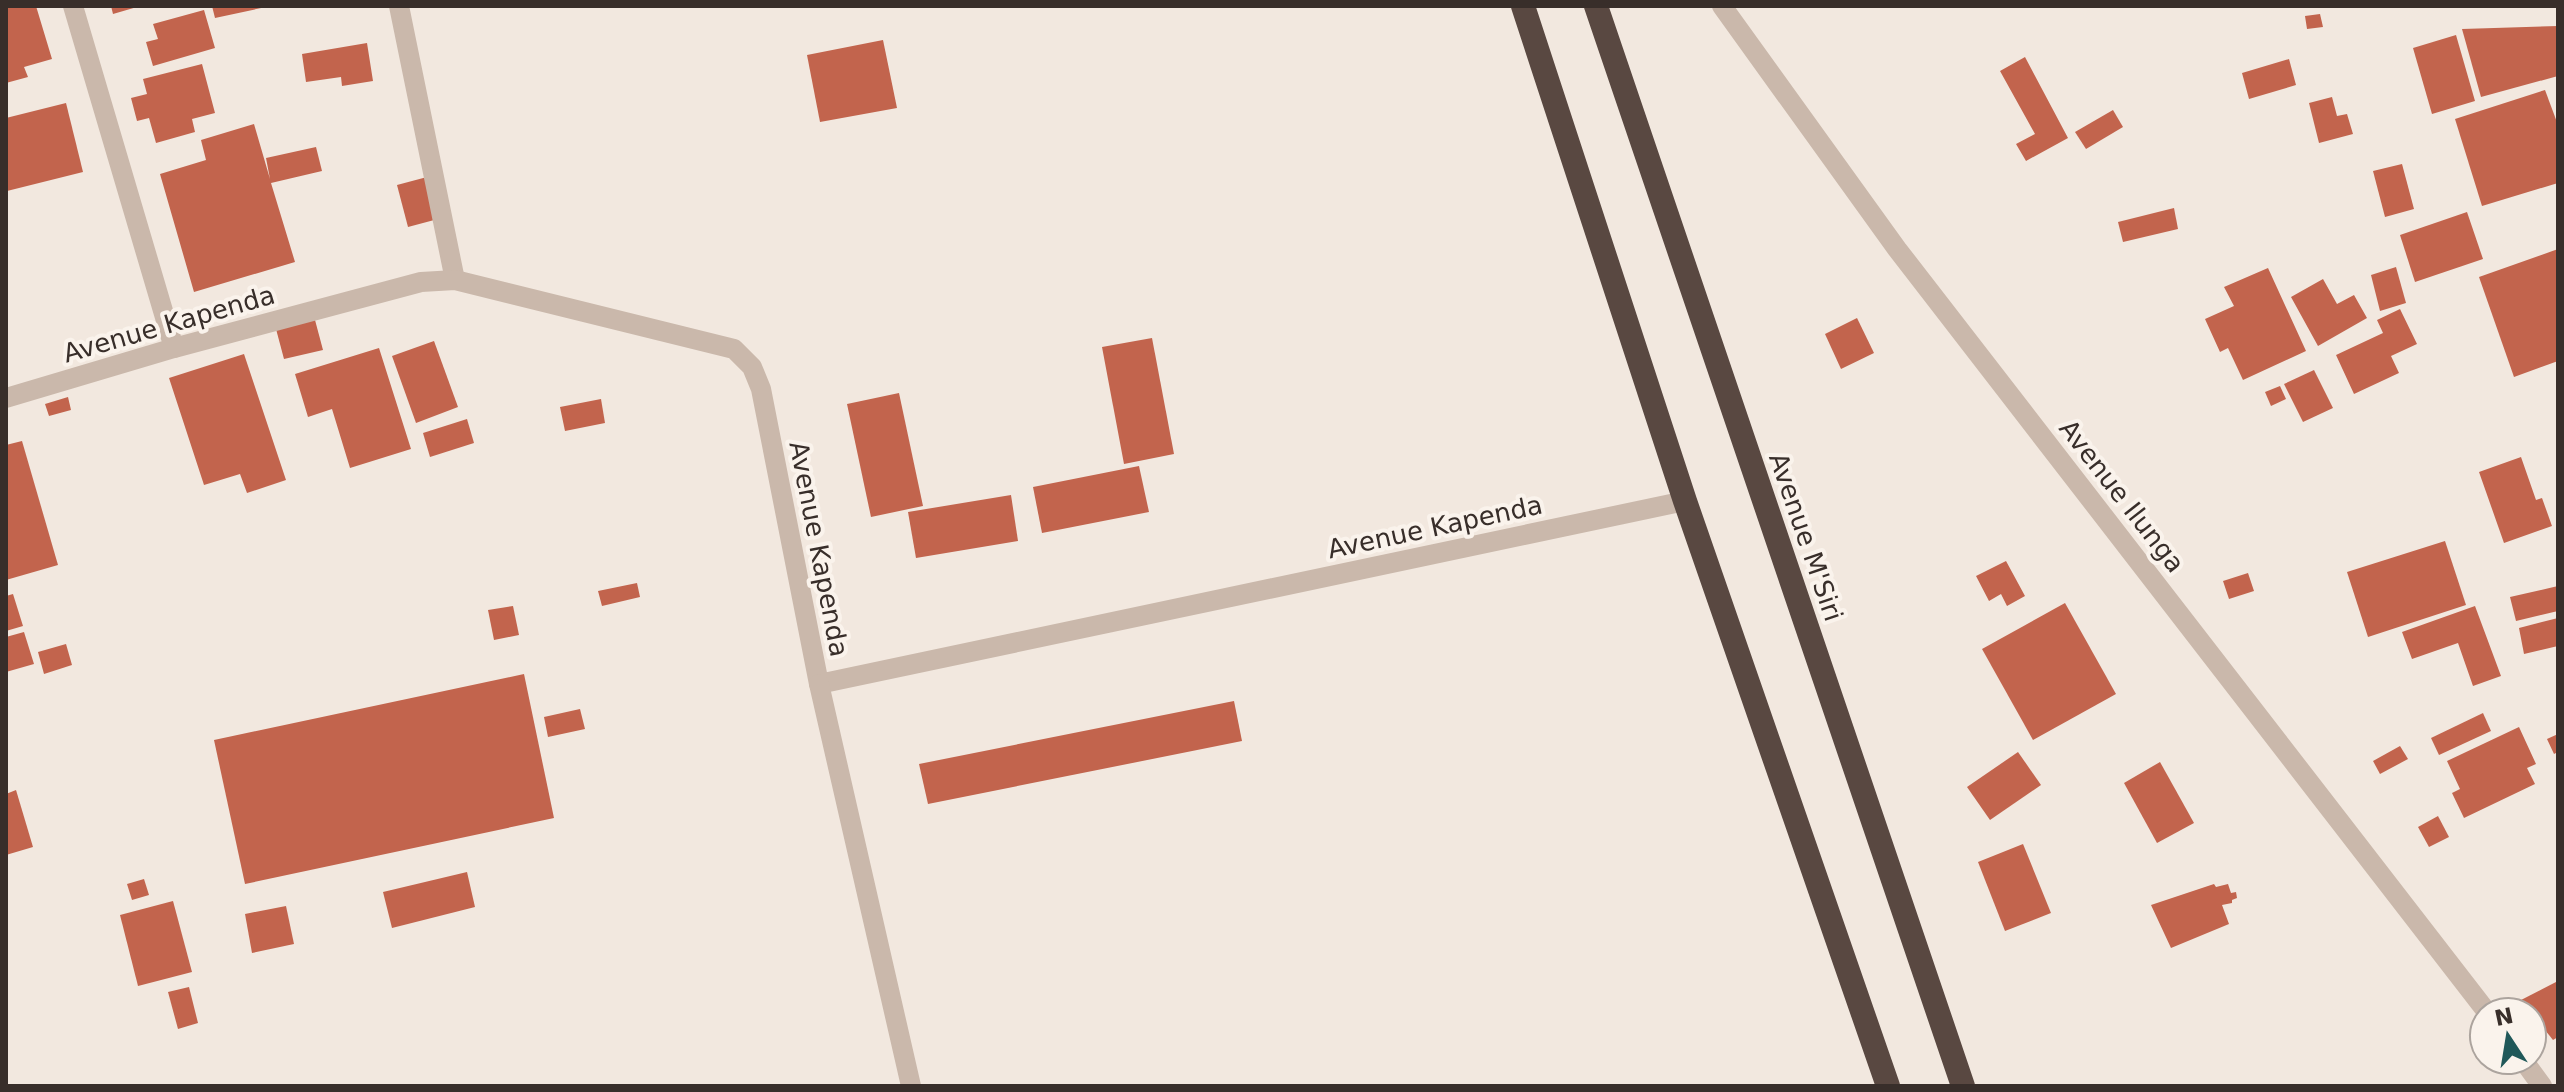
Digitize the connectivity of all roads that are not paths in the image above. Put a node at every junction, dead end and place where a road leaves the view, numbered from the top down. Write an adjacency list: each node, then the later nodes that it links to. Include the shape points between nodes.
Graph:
1 (73, 6): 7 (street)
2 (399, 6): 6 (street)
3 (1523, 6): 9 (highway)
4 (1596, 6): 14 (highway, Avenue M'Siri)
5 (1722, 6): 11 (street, Avenue Ilunga, via 1897,249)
6 (455, 280): 7 (street, Avenue Kapenda, via 421,282); 10 (street, Avenue Kapenda, via 734,349 752,367 761,389)
7 (174, 348): 8 (street, Avenue Kapenda)
8 (6, 398)
9 (1685, 501): 10 (street, Avenue Kapenda); 13 (highway)
10 (819, 684): 12 (street)
11 (2475, 996)
12 (911, 1086)
13 (1888, 1086)
14 (1963, 1086)

